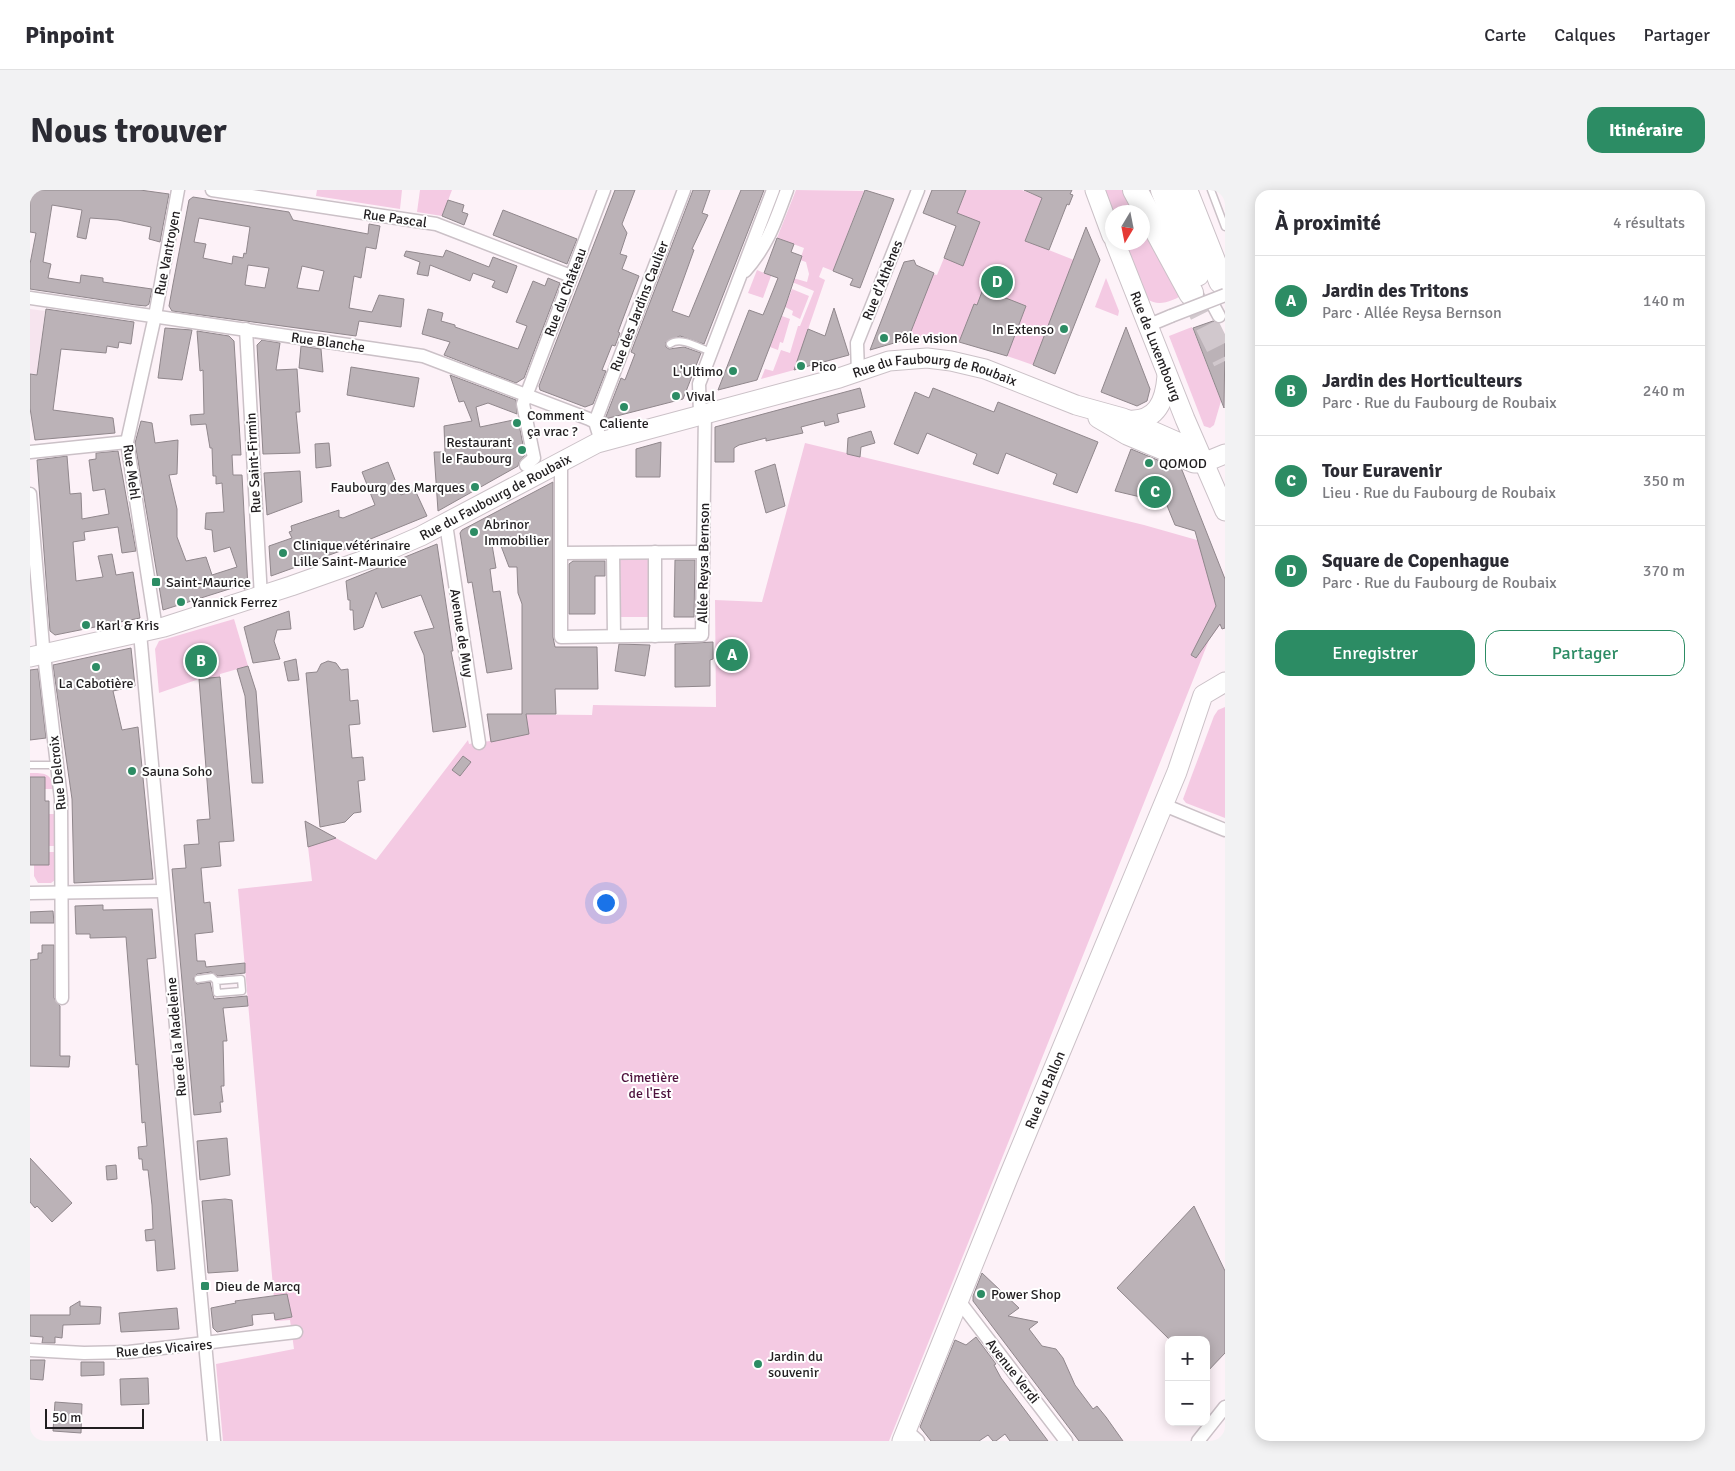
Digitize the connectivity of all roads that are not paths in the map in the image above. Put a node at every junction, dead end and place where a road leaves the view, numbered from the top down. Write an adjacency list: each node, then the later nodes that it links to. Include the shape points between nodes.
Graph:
1 (178, 190): 20 (street, Rue Vantroyen)
2 (212, 190): 16 (street, Rue Pascal, via 436,224)
3 (604, 190): 16 (street, Rue du Château)
4 (684, 190): 32 (street, Rue des Jardins Caulier)
5 (773, 190): 17 (street, Allée Reysa Bernson)
6 (788, 190): 17 (street, via 762,252)
7 (918, 190): 26 (street, Rue d'Athènes, via 857,343)
8 (1095, 190): 13 (main road)
9 (1135, 190): 18 (highway)
10 (1163, 190): 18 (highway)
11 (1185, 190): 18 (highway)
12 (1211, 190): 14 (lane)
13 (1105, 217)
14 (1225, 226)
15 (1118, 250): 22 (main road, Rue de Luxembourg)
16 (571, 276): 28 (street, Rue du Château)
17 (740, 277): 25 (street, Allée Reysa Bernson)
18 (1210, 292): 21 (street); 22 (street, bridge)
19 (30, 298): 20 (street, Rue Blanche)
20 (155, 316): 23 (street, Rue Blanche); 34 (street, Rue Mehl)
21 (1219, 316)
22 (1148, 326): 27 (main road, Rue de Luxembourg)
23 (246, 330): 28 (street, Rue Blanche, via 423,356); 47 (street, Rue Saint-Firmin)
24 (670, 344): 25 (lane, via 682,341)
25 (711, 352): 30 (street, Allée Reysa Bernson, via 699,384 698,398)
26 (858, 372): 29 (main road, Rue du Faubourg de Roubaix, via 902,359 951,361 996,372); 30 (main road, Rue du Faubourg de Roubaix)
27 (1167, 374): 31 (main road, via 1164,396 1156,412 1144,419); 37 (main road, Rue de Luxembourg)
28 (526, 395): 32 (street, Rue Blanche); 39 (street, via 523,404 534,458)
29 (1076, 405): 31 (main road, Rue du Faubourg de Roubaix); 37 (main road, Rue du Faubourg de Roubaix, via 1128,435 1189,461)
30 (703, 413): 33 (main road, Rue du Faubourg de Roubaix); 44 (street, Allée Reysa Bernson)
31 (1128, 420): 37 (main road, Rue du Faubourg de Roubaix)
32 (595, 422): 33 (street)
33 (601, 441): 38 (main road, Rue du Faubourg de Roubaix)
34 (127, 442): 36 (street); 48 (street, Rue Mehl)
35 (1224, 446): 37 (main road)
36 (30, 452)
37 (1201, 457): 41 (main road, Rue de Luxembourg)
38 (562, 460): 42 (main road, Rue du Faubourg de Roubaix); 45 (street, Allée Reysa Bernson)
39 (526, 465)
40 (30, 494): 51 (street, Rue Delcroix)
41 (1225, 511)
42 (446, 524): 47 (main road, Rue du Faubourg de Roubaix, via 373,557); 55 (street, Avenue de Muy)
43 (655, 552): 44 (street); 46 (street); 50 (street)
44 (703, 552): 50 (street, Allée Reysa Bernson, via 702,635)
45 (561, 553): 46 (street); 49 (street, Allée Reysa Bernson, via 561,637)
46 (613, 553): 49 (street)
47 (260, 597): 48 (main road, Rue du Faubourg de Roubaix)
48 (148, 631): 51 (main road, Rue du Faubourg de Roubaix); 60 (street, Rue de la Madeleine)
49 (614, 636): 50 (street, Allée Reysa Bernson)
50 (655, 636)
51 (37, 656): 57 (street, Rue Delcroix)
52 (1225, 682): 54 (main road, Rue du Ballon, via 1203,695)
53 (1225, 693): 54 (main road, Rue du Ballon, via 1208,703)
54 (1190, 739): 58 (main road, Rue du Ballon)
55 (479, 743)
56 (30, 765): 57 (lane)
57 (58, 765): 62 (street, Rue Delcroix)
58 (1164, 805): 59 (street); 66 (main road, Rue du Ballon)
59 (1225, 830)
60 (163, 891): 62 (street); 68 (street, Rue de la Madeleine, via 176,981)
61 (30, 893): 62 (street)
62 (63, 893): 65 (street, Rue Delcroix)
63 (198, 979): 64 (lane, via 212,977)
64 (216, 981)
65 (62, 998)
66 (959, 1301): 71 (main road, Rue du Ballon); 73 (street, Avenue Verdi)
67 (296, 1332): 68 (street, Rue des Vicaires)
68 (205, 1344): 69 (street, Rue des Vicaires, via 114,1353); 72 (street, Rue de la Madeleine)
69 (30, 1350)
70 (1225, 1407): 74 (street)
71 (909, 1437)
72 (214, 1441)
73 (1066, 1441)
74 (1198, 1441)

